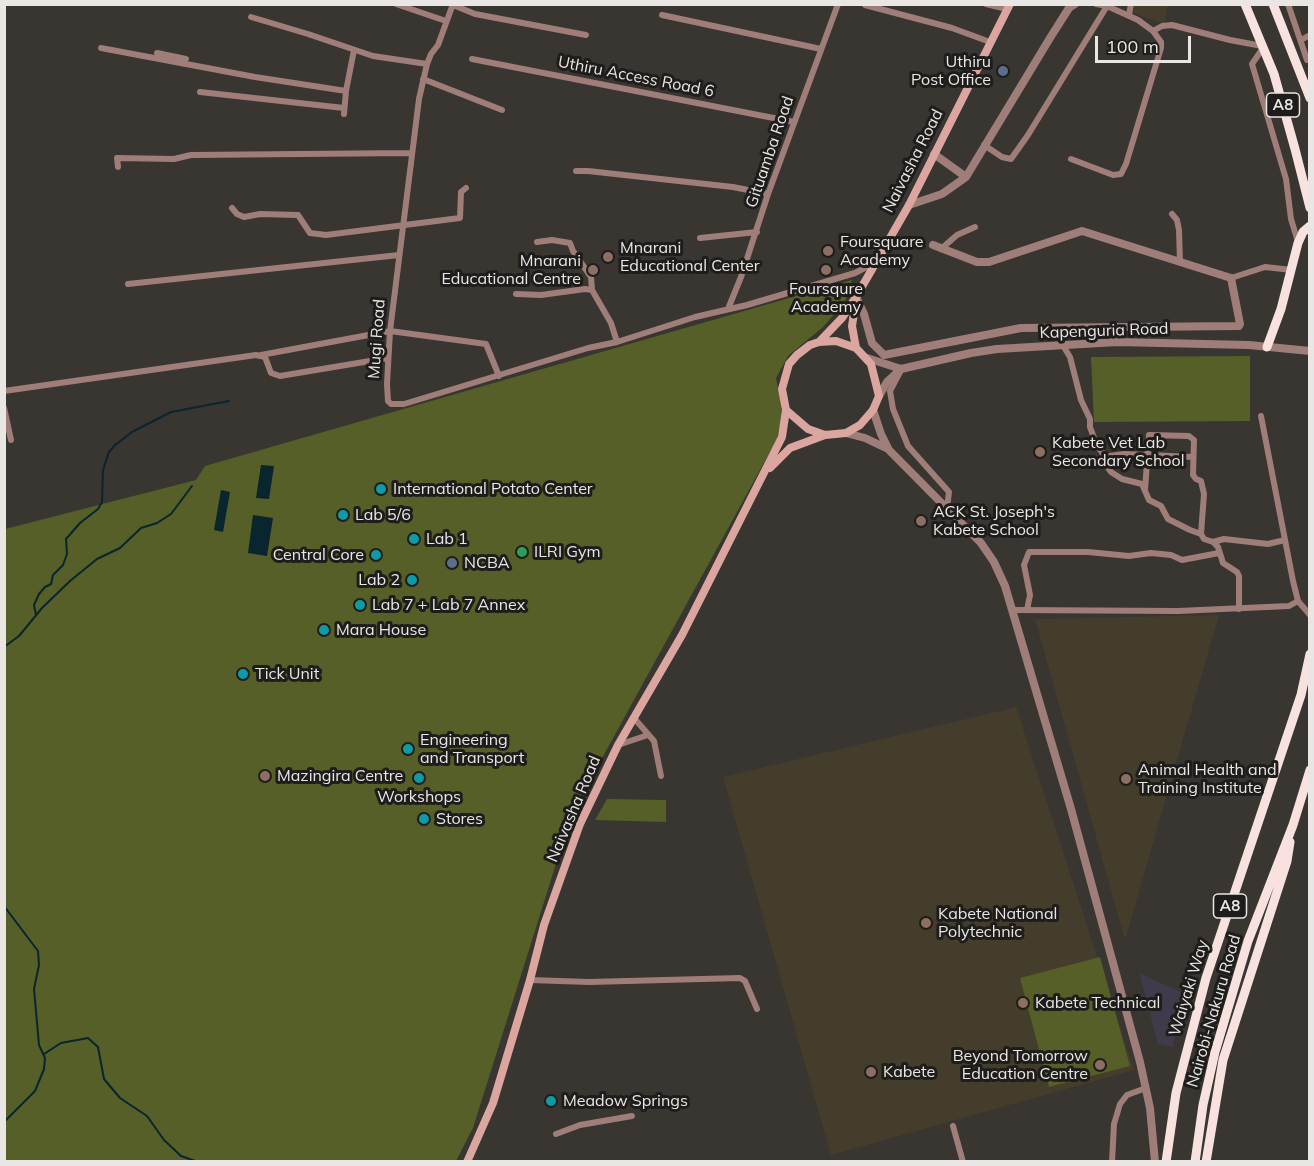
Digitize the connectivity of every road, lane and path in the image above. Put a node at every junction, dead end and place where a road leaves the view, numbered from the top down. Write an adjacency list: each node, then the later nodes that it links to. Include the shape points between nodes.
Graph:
1 (396, 4): 17 (street)
2 (838, 4): 25 (street, Gituamba Road)
3 (986, 4): 13 (street)
4 (1075, 4): 39 (street)
5 (1096, 4): 12 (street)
6 (1131, 4): 15 (street)
7 (1245, 4): 23 (highway, A8)
8 (1273, 4): 30 (highway, A8)
9 (1288, 4): 21 (street)
10 (453, 5): 17 (street, Mugi Road); 19 (street, via 475,14)
11 (865, 5): 22 (street)
12 (1107, 6): 15 (street); 39 (street, via 1011,159)
13 (1009, 7): 22 (main road, Naivasha Road)
14 (662, 15): 25 (street)
15 (1129, 15): 18 (street)
16 (251, 18): 26 (street)
17 (446, 21): 31 (street, Mugi Road)
18 (1153, 31): 23 (street, via 1172,25); 42 (street, via 1161,48 1121,174 1113,175)
19 (586, 35)
20 (1310, 35): 21 (street)
21 (1301, 40): 29 (street)
22 (990, 42): 41 (main road, Naivasha Road)
23 (1263, 47): 50 (highway, A8); 58 (street, via 1252,64 1286,179)
24 (101, 48): 32 (street)
25 (821, 49): 38 (street, Gituamba Road)
26 (354, 50): 31 (street); 34 (street)
27 (157, 53): 32 (street)
28 (472, 59): 38 (street, Uthiru Access Road 6)
29 (1308, 61): 30 (street)
30 (1296, 63): 36 (highway, A8)
31 (427, 64): 33 (street, Mugi Road)
32 (263, 77): 34 (street)
33 (423, 79): 37 (street); 40 (street, Mugi Road)
34 (346, 91): 35 (street, via 344,111)
35 (200, 92)
36 (1310, 98)
37 (502, 110)
38 (794, 122): 47 (street, Gituamba Road)
39 (984, 145): 45 (street)
40 (411, 153): 43 (street, via 117,158); 53 (street, Mugi Road)
41 (934, 154): 45 (street); 48 (main road, Naivasha Road)
42 (1071, 159)
43 (118, 167)
44 (576, 171): 47 (street)
45 (966, 177): 48 (street, via 942,194)
46 (466, 188): 53 (street, via 461,192 460,218)
47 (768, 194): 55 (street, Gituamba Road)
48 (909, 205): 63 (main road, Naivasha Road)
49 (232, 208): 53 (street, via 243,217 298,215 313,234)
50 (1310, 208)
51 (1172, 214): 62 (street, via 1179,230)
52 (1310, 225): 58 (highway)
53 (402, 226): 61 (street, Mugi Road)
54 (975, 227): 60 (street, via 949,240)
55 (757, 232): 56 (street); 70 (street, Gituamba Road)
56 (700, 238)
57 (537, 242): 67 (street, via 570,243 591,277)
58 (1298, 243): 64 (highway)
59 (933, 245): 60 (street)
60 (941, 249): 62 (street, via 977,262 989,262 1083,231)
61 (399, 255): 66 (street); 71 (street, Mugi Road)
62 (1180, 262): 65 (street)
63 (874, 263): 69 (main road, Naivasha Road); 70 (street, Mugi Road, via 855,273)
64 (1292, 270): 65 (street, via 1265,267); 76 (highway)
65 (1231, 278): 72 (street, via 1239,326 1021,328)
66 (128, 284)
67 (592, 290): 68 (street, via 541,296); 73 (street)
68 (516, 294)
69 (857, 295): 72 (street, via 872,343 884,355); 74 (main road, Naivasha Road); 77 (main road, via 852,326)
70 (728, 309): 73 (street, Mugi Road)
71 (390, 331): 80 (street); 81 (street, Mugi Road); 84 (street, via 488,345)
72 (994, 333): 78 (street)
73 (617, 342): 84 (street, Mugi Road)
74 (819, 342): 77 (main road, via 836,341); 88 (main road, via 789,364 782,389)
75 (1062, 344): 76 (street, Kapenguria Road, via 1156,342); 78 (street, Kapenguria Road); 96 (street, via 1070,357)
76 (1267, 347): 79 (street, Kapenguria Road)
77 (856, 348): 82 (main road)
78 (997, 350): 83 (street, Kapenguria Road)
79 (1310, 351)
80 (261, 355): 81 (street, via 271,373 280,376); 85 (street)
81 (388, 358): 84 (street, Mugi Road, via 388,401 396,405)
82 (867, 358): 83 (street); 86 (main road)
83 (901, 369): 86 (street); 100 (street, via 890,391 893,409 908,446 949,492)
84 (499, 376)
85 (4, 391)
86 (879, 396): 89 (main road)
87 (4, 408): 93 (street)
88 (786, 410): 92 (main road, via 808,429); 98 (main road, Naivasha Road, via 782,437)
89 (873, 410): 91 (main road); 94 (street)
90 (1262, 416): 102 (street)
91 (846, 433): 92 (main road); 94 (street)
92 (825, 435): 98 (main road, Naivasha Road, via 796,445 780,456)
93 (11, 440)
94 (888, 449): 100 (street)
95 (1148, 456): 96 (street); 97 (street); 97 (street, via 1149,435 1190,436 1194,440); 99 (street)
96 (1103, 457): 99 (street, via 1116,476 1142,484)
97 (1193, 457): 101 (street, via 1193,475 1202,481 1204,494)
98 (756, 489): 111 (main road, Naivasha Road, via 682,635)
99 (1145, 490): 101 (street, via 1149,500 1161,506 1168,519)
100 (947, 508): 107 (street, via 994,562)
101 (1201, 534): 103 (street)
102 (1285, 540): 103 (street, via 1268,544 1224,539); 105 (street)
103 (1213, 542): 104 (street)
104 (1219, 553): 106 (street, via 1223,563 1239,576); 108 (street, via 1182,560 1151,553 1029,552 1024,564 1030,595)
105 (1298, 601): 106 (street, via 1289,606); 109 (street)
106 (1239, 609): 108 (street)
107 (1013, 610): 108 (street); 119 (street)
108 (1027, 610)
109 (1310, 615)
110 (1310, 654): 127 (highway, Waiyaki Way / A8, via 1301,695 1203,988 1176,1094)
111 (634, 718): 112 (street); 113 (main road, Naivasha Road)
112 (648, 735): 113 (street); 115 (street, via 654,741)
113 (618, 744): 117 (main road, Naivasha Road, via 568,856)
114 (1310, 770): 116 (highway, Nairobi-Nakuru Road / A8)
115 (662, 776)
116 (1293, 825): 128 (highway, Nairobi-Nakuru Road / A8, via 1248,941 1215,1052); 129 (highway, via 1287,861 1223,1060)
117 (530, 980): 118 (street, via 741,978); 123 (main road, Naivasha Road, via 493,1103)
118 (758, 1009)
119 (1146, 1088): 125 (street, via 1127,1095 1120,1104 1114,1124); 126 (street)
120 (632, 1116): 122 (street, via 580,1125)
121 (952, 1126): 124 (street)
122 (556, 1134)
123 (467, 1161)
124 (963, 1161)
125 (1112, 1161)
126 (1154, 1161)
127 (1166, 1161)
128 (1195, 1161)
129 (1206, 1161)

